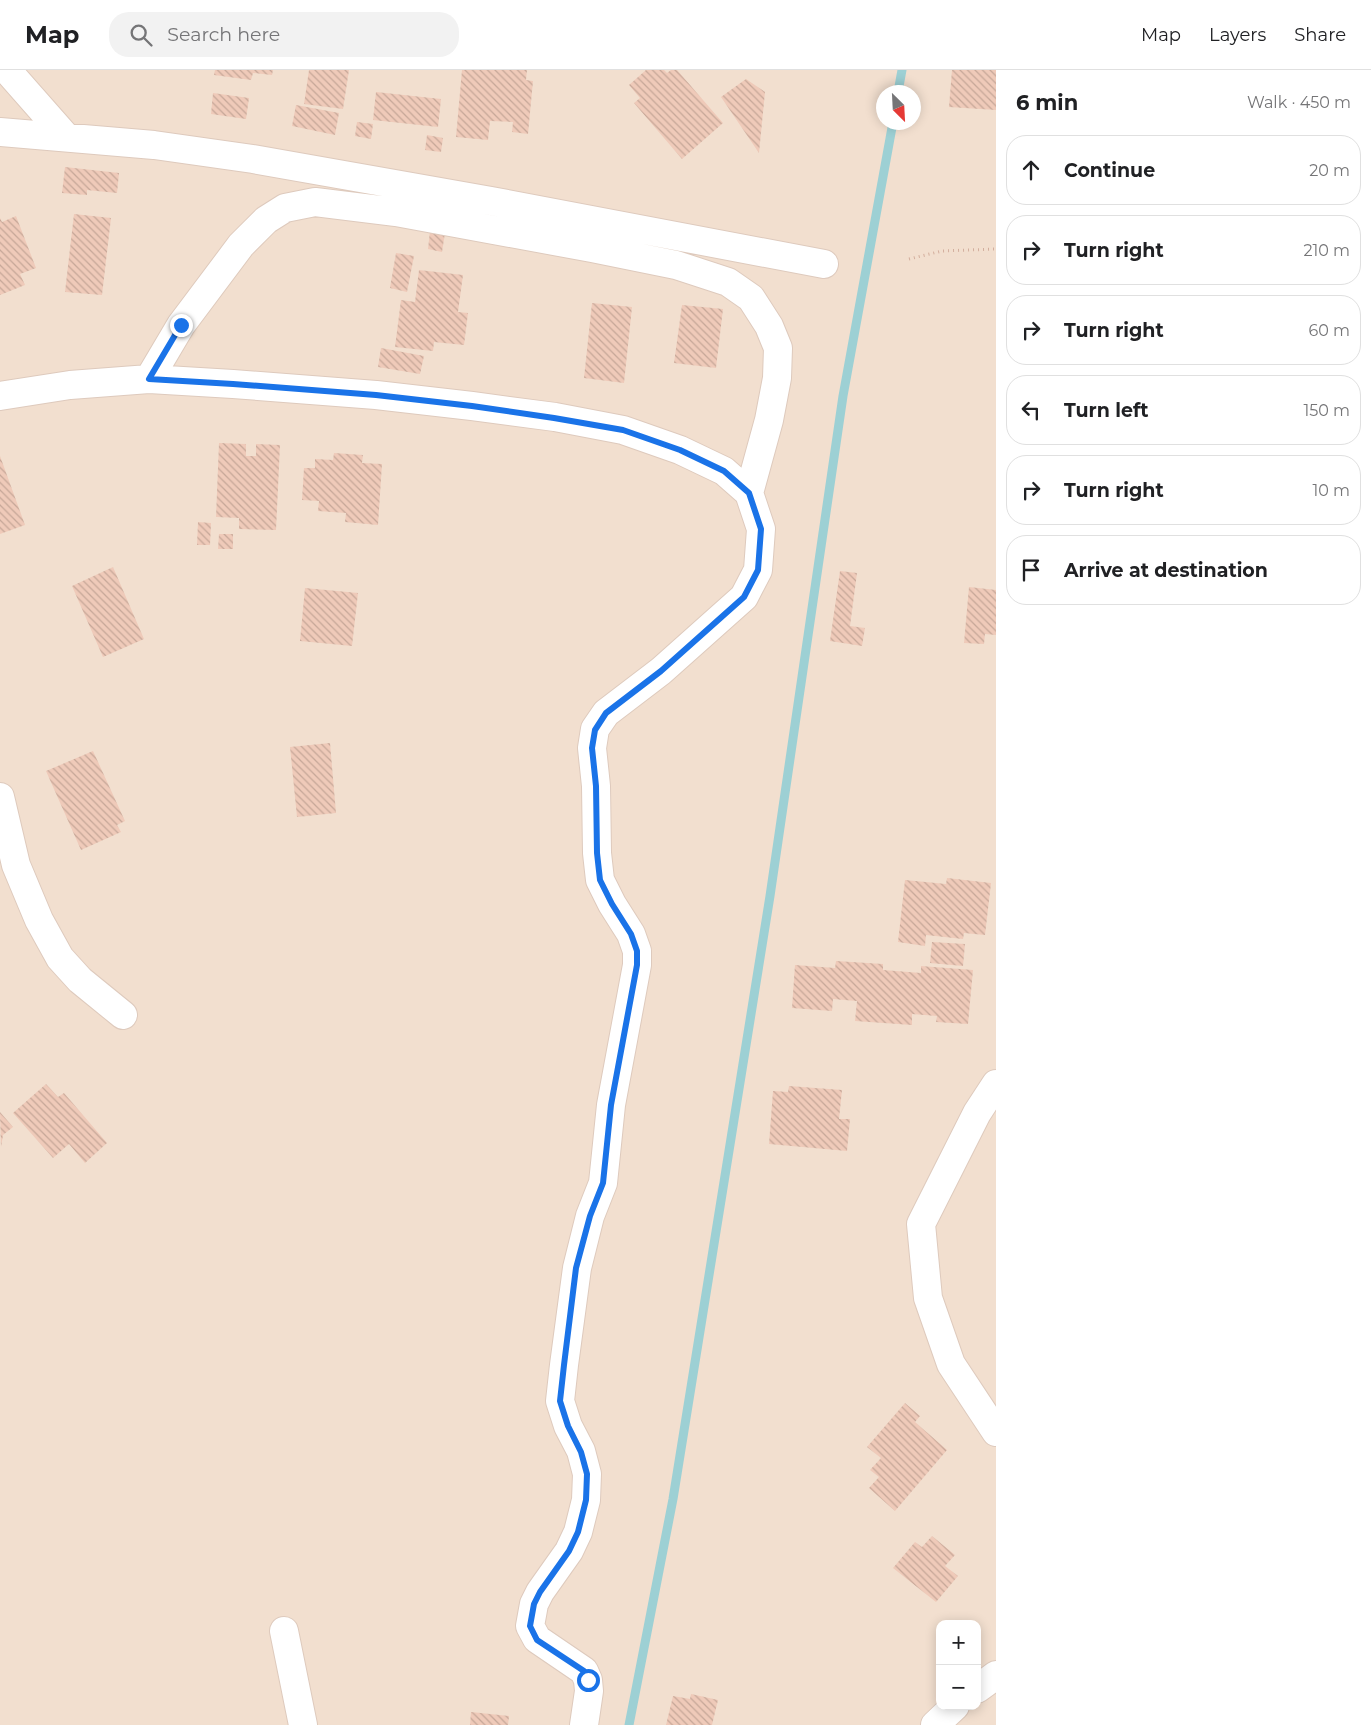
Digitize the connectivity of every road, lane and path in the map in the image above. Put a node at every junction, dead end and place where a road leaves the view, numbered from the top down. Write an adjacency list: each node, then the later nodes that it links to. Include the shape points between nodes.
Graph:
1 (7, 70): 3 (street)
2 (0, 132): 3 (street)
3 (66, 136): 6 (street, via 253,159)
4 (996, 249): 5 (path, via 942,252)
5 (909, 259)
6 (824, 264)
7 (149, 379): 8 (street, via 70,385); 9 (street, via 376,395 536,415 623,430 680,450 724,471); 9 (street, via 181,325 241,245 266,220 285,208 315,202 387,211 574,244 676,265 728,282 751,298 769,326 778,348 776,387)
8 (0, 396)
9 (749, 493): 20 (street, via 761,529 758,570 744,597 661,671 606,713 595,730 592,748 600,880 631,934 637,951 637,965 611,1105 603,1183 576,1268 560,1401 587,1474 586,1500 578,1532 569,1551 540,1592 530,1626 537,1640 584,1671 589,1691)
10 (0, 797): 11 (street)
11 (8, 868): 12 (street, via 60,958 80,980)
12 (124, 1015)
13 (996, 1084): 14 (street, via 977,1113 921,1224 930,1307 951,1364)
14 (996, 1432)
15 (284, 1631): 19 (street)
16 (996, 1675): 17 (street)
17 (981, 1685)
18 (951, 1710): 21 (street)
19 (303, 1725)
20 (584, 1725)
21 (935, 1725)

